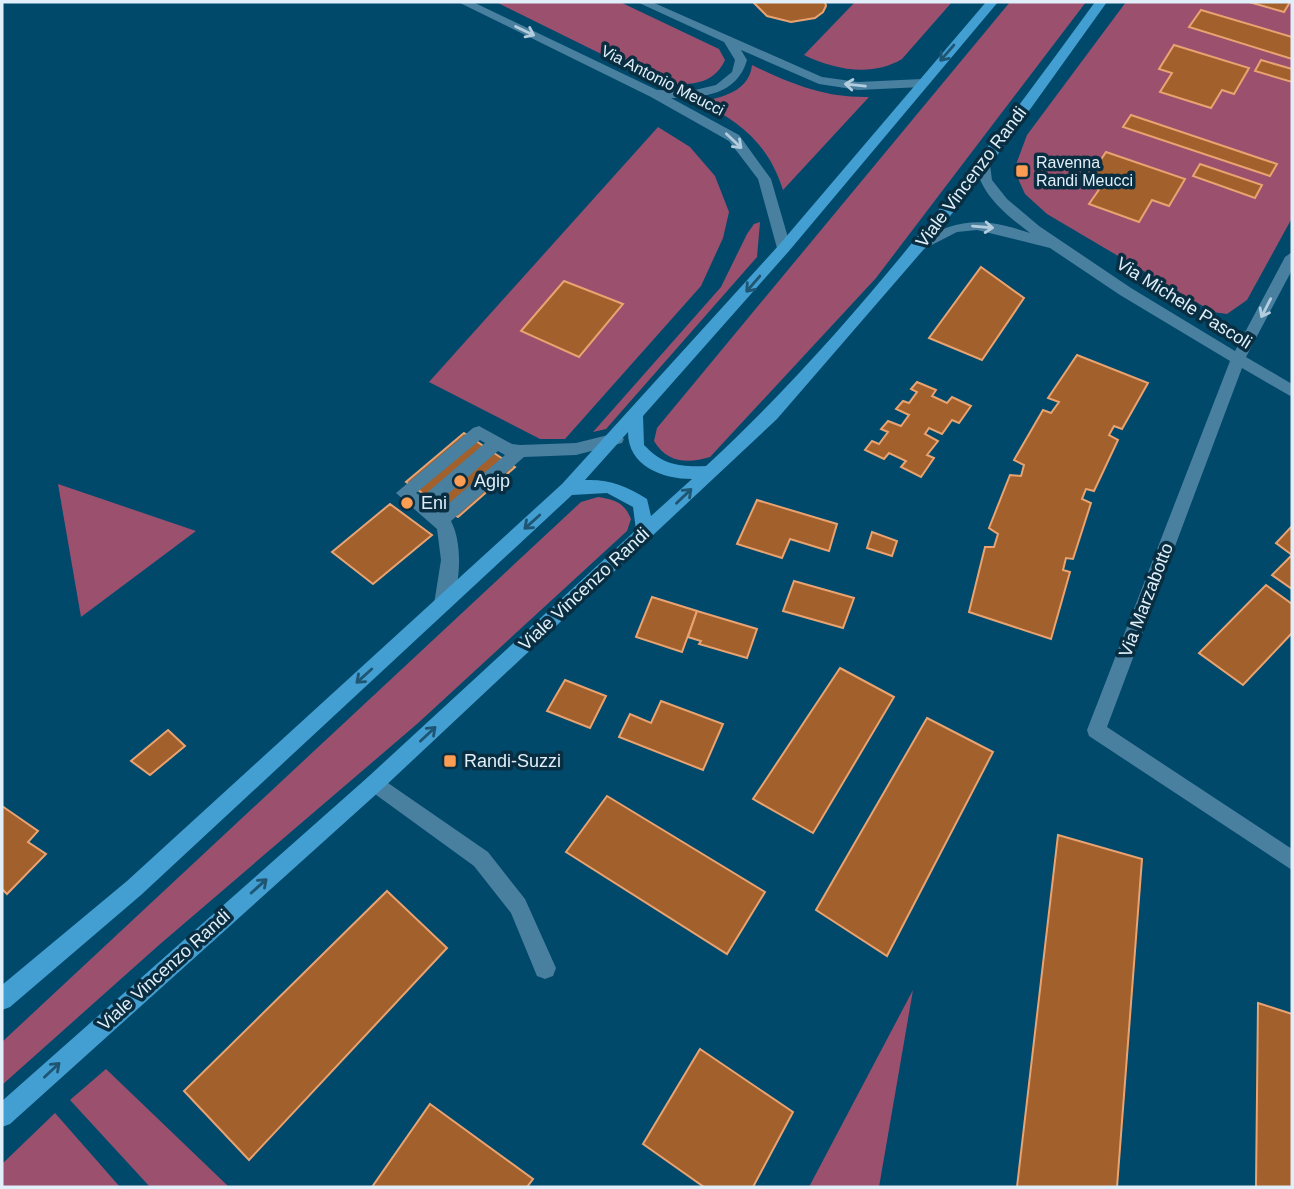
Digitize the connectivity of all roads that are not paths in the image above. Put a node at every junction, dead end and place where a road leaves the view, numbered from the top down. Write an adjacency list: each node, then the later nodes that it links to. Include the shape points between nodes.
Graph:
1 (464, 2): 7 (street, Via Antonio Meucci, one-way to 7)
2 (643, 2): 5 (street)
3 (992, 2): 6 (street, one-way to 6)
4 (1101, 2): 8 (street, Viale Vincenzo Randi)
5 (730, 42): 6 (street, one-way to 5, via 858,86 819,80); 7 (street, via 741,60 733,80 703,92)
6 (922, 83): 11 (street)
7 (655, 94): 11 (street, Via Antonio Meucci, one-way to 11, via 734,138 764,178)
8 (983, 165): 9 (street, Viale Vincenzo Randi); 10 (street, Via Michele Pascoli, via 986,182 1002,202)
9 (919, 246): 10 (street, Via Michele Pascoli, one-way to 10, via 953,229 975,225); 18 (street, Viale Vincenzo Randi, via 771,415)
10 (1056, 247): 13 (street, Via Michele Pascoli)
11 (784, 248): 15 (street, one-way to 15)
12 (1292, 257): 13 (street, Via Marzabotto, one-way to 13)
13 (1238, 359): 14 (street, Via Michele Pascoli); 24 (street, Via Marzabotto, via 1096,730)
14 (1292, 391)
15 (636, 417): 16 (street); 18 (street, via 636,447 651,464 672,472)
16 (615, 439): 17 (street, via 576,449); 19 (street)
17 (520, 451): 20 (street); 20 (street, via 509,450 479,432 404,494)
18 (709, 472): 21 (street, Viale Vincenzo Randi, one-way to 18)
19 (568, 489): 21 (street, via 597,485 622,491 641,504); 22 (street, one-way to 22)
20 (441, 520): 22 (street, via 449,554)
21 (645, 532): 23 (street, Viale Vincenzo Randi, one-way to 21)
22 (443, 604): 26 (street, one-way to 26, via 134,888)
23 (375, 783): 25 (street, via 481,859 518,906); 27 (street, Viale Vincenzo Randi, one-way to 23)
24 (1292, 860)
25 (545, 968)
26 (2, 999)
27 (2, 1116)

